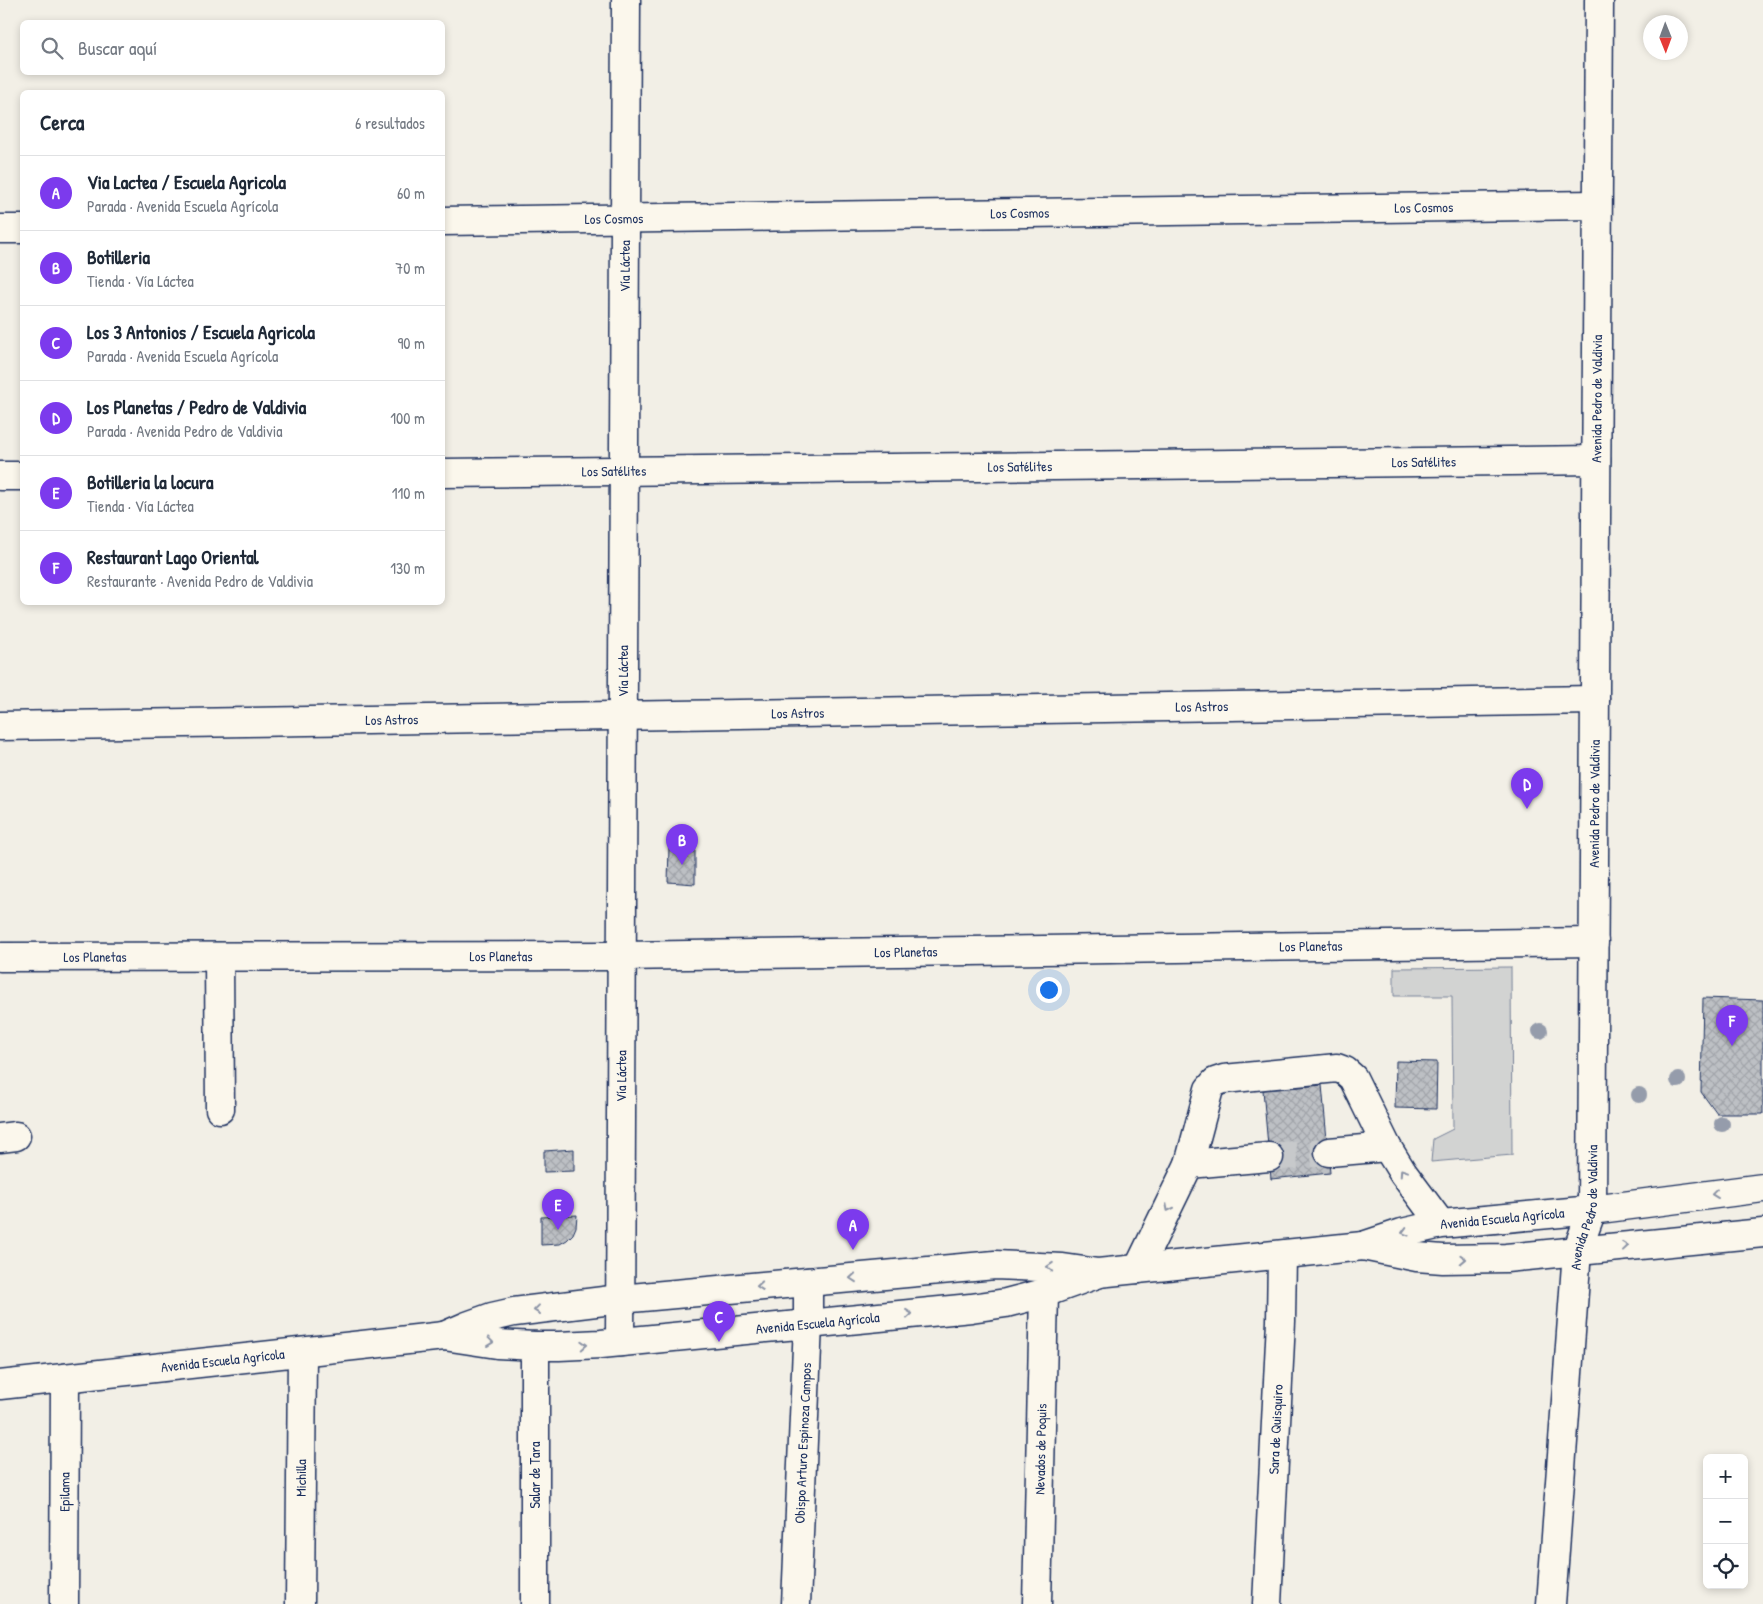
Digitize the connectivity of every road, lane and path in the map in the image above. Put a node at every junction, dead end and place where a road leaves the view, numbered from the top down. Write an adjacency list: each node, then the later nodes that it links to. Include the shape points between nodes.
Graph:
1 (626, 0): 4 (street, Vía Láctea)
2 (1599, 0): 3 (street, Avenida Pedro de Valdivia)
3 (1598, 205): 4 (street, Los Cosmos); 8 (street, Avenida Pedro de Valdivia)
4 (625, 218): 5 (street, Los Cosmos); 9 (street, Vía Láctea)
5 (445, 221)
6 (0, 229): 7 (street)
7 (20, 229)
8 (1596, 460): 9 (street, Los Satélites); 13 (street, Avenida Pedro de Valdivia)
9 (624, 471): 10 (street, Los Satélites); 14 (street, Vía Láctea)
10 (445, 473)
11 (0, 476): 12 (street)
12 (20, 476)
13 (1595, 700): 14 (street, Los Astros); 16 (street, Avenida Pedro de Valdivia)
14 (622, 716): 15 (street, Los Astros); 17 (street, Vía Láctea)
15 (0, 726)
16 (1594, 942): 17 (street, Los Planetas); 26 (street, Avenida Pedro de Valdivia)
17 (621, 956): 19 (street, Los Planetas); 36 (street, Vía Láctea)
18 (0, 957): 19 (street, Los Planetas)
19 (219, 957): 20 (street)
20 (220, 1109)
21 (1387, 1147): 22 (street); 24 (street, via 1353,1078 1337,1068 1215,1082 1209,1089); 27 (street, one-way to 21)
22 (1328, 1152)
23 (1269, 1157): 24 (street)
24 (1189, 1164): 32 (street, one-way to 32)
25 (1763, 1188): 26 (street, Avenida Escuela Agrícola, one-way to 26)
26 (1592, 1210): 27 (street, Avenida Escuela Agrícola); 30 (street, Avenida Pedro de Valdivia)
27 (1441, 1224): 29 (street, Avenida Escuela Agrícola, one-way to 29, via 1402,1232)
28 (1763, 1232): 30 (street, Avenida Escuela Agrícola, one-way to 28)
29 (1363, 1246): 30 (street, Avenida Escuela Agrícola, one-way to 30, via 1443,1259 1506,1258); 31 (street, Avenida Escuela Agrícola)
30 (1577, 1251): 50 (street, Avenida Pedro de Valdivia)
31 (1282, 1255): 32 (street, Avenida Escuela Agrícola); 49 (street, Sara de Quisquiro)
32 (1138, 1269): 33 (street, Avenida Escuela Agrícola)
33 (1098, 1273): 34 (street, Avenida Escuela Agrícola, one-way to 34, via 996,1265); 35 (street, Avenida Escuela Agrícola)
34 (808, 1282): 36 (street, Avenida Escuela Agrícola, one-way to 36); 37 (street, Obispo Arturo Espinoza Campos)
35 (1044, 1293): 37 (street, Avenida Escuela Agrícola, one-way to 35, via 971,1308); 48 (street, Nevados de Poquis)
36 (620, 1299): 38 (street, Avenida Escuela Agrícola, one-way to 38, via 514,1312); 39 (street, Vía Láctea)
37 (808, 1324): 39 (street, Avenida Escuela Agrícola); 47 (street, Obispo Arturo Espinoza Campos)
38 (444, 1336): 40 (street, Avenida Escuela Agrícola, one-way to 40); 41 (street, Avenida Escuela Agrícola)
39 (620, 1342): 40 (street, Avenida Escuela Agrícola, one-way to 39)
40 (536, 1346): 46 (street, Salar de Tara)
41 (302, 1352): 42 (street, Avenida Escuela Agrícola); 45 (street, Michilla)
42 (64, 1378): 43 (street, Avenida Escuela Agrícola); 44 (street, Epilama)
43 (0, 1385)
44 (64, 1604)
45 (300, 1604)
46 (535, 1604)
47 (796, 1604)
48 (1037, 1604)
49 (1267, 1604)
50 (1551, 1604)

